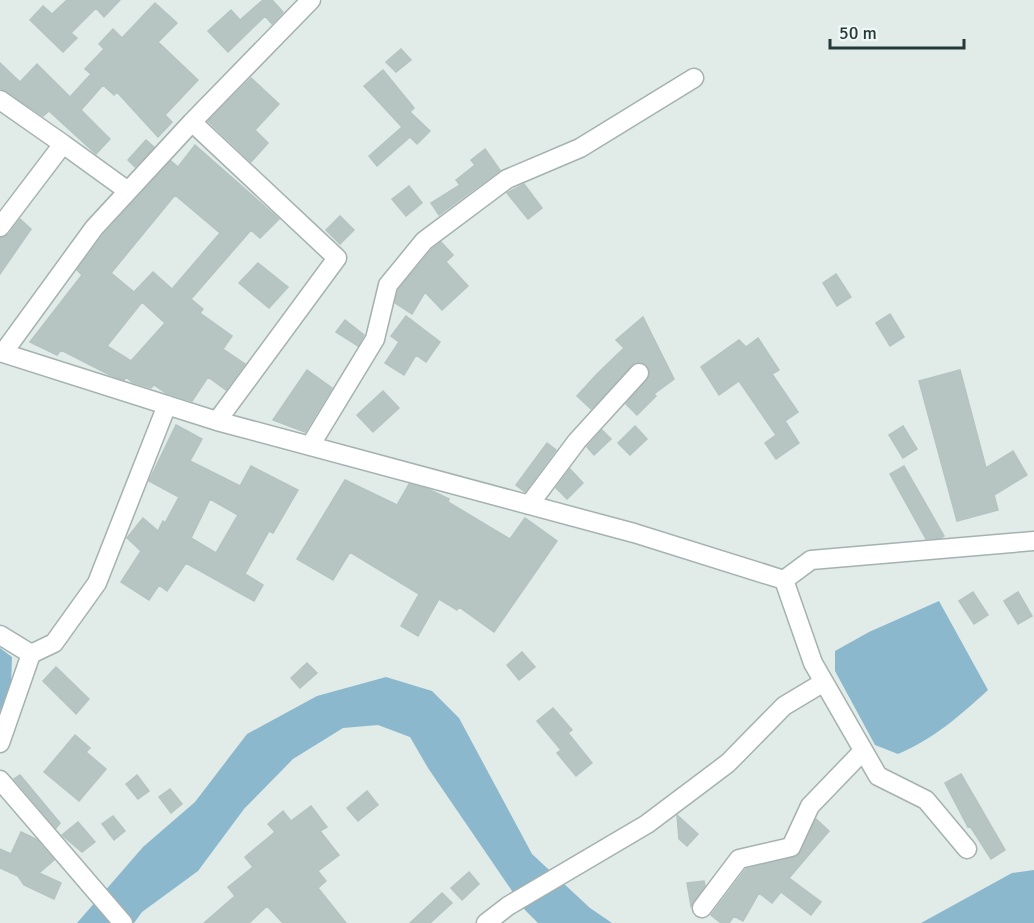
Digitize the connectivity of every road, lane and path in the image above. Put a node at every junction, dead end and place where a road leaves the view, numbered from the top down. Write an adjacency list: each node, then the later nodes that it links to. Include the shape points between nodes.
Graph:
1 (310, 0): 4 (street)
2 (694, 78): 12 (street, via 580,148 507,179 424,241 388,285 375,339)
3 (0, 100): 5 (street)
4 (192, 122): 6 (street); 11 (street, via 337,258)
5 (63, 144): 6 (street); 7 (street)
6 (128, 191): 8 (street, via 94,228)
7 (0, 227)
8 (1, 353): 10 (street)
9 (639, 373): 13 (street, via 577,441)
10 (167, 405): 11 (street); 17 (street, via 98,583 54,643)
11 (218, 421): 12 (street)
12 (310, 446): 13 (street)
13 (529, 505): 15 (street)
14 (1034, 541): 15 (street, via 811,560)
15 (784, 580): 18 (street, via 813,663)
16 (0, 635): 17 (street)
17 (31, 654): 19 (street)
18 (824, 682): 20 (street); 25 (street, via 784,706 728,763 647,824)
19 (0, 743)
20 (863, 751): 22 (street, via 878,776 926,800); 23 (street, via 810,806 791,847 739,859)
21 (0, 780): 24 (street)
22 (967, 849)
23 (702, 908)
24 (123, 923)
25 (486, 923)

